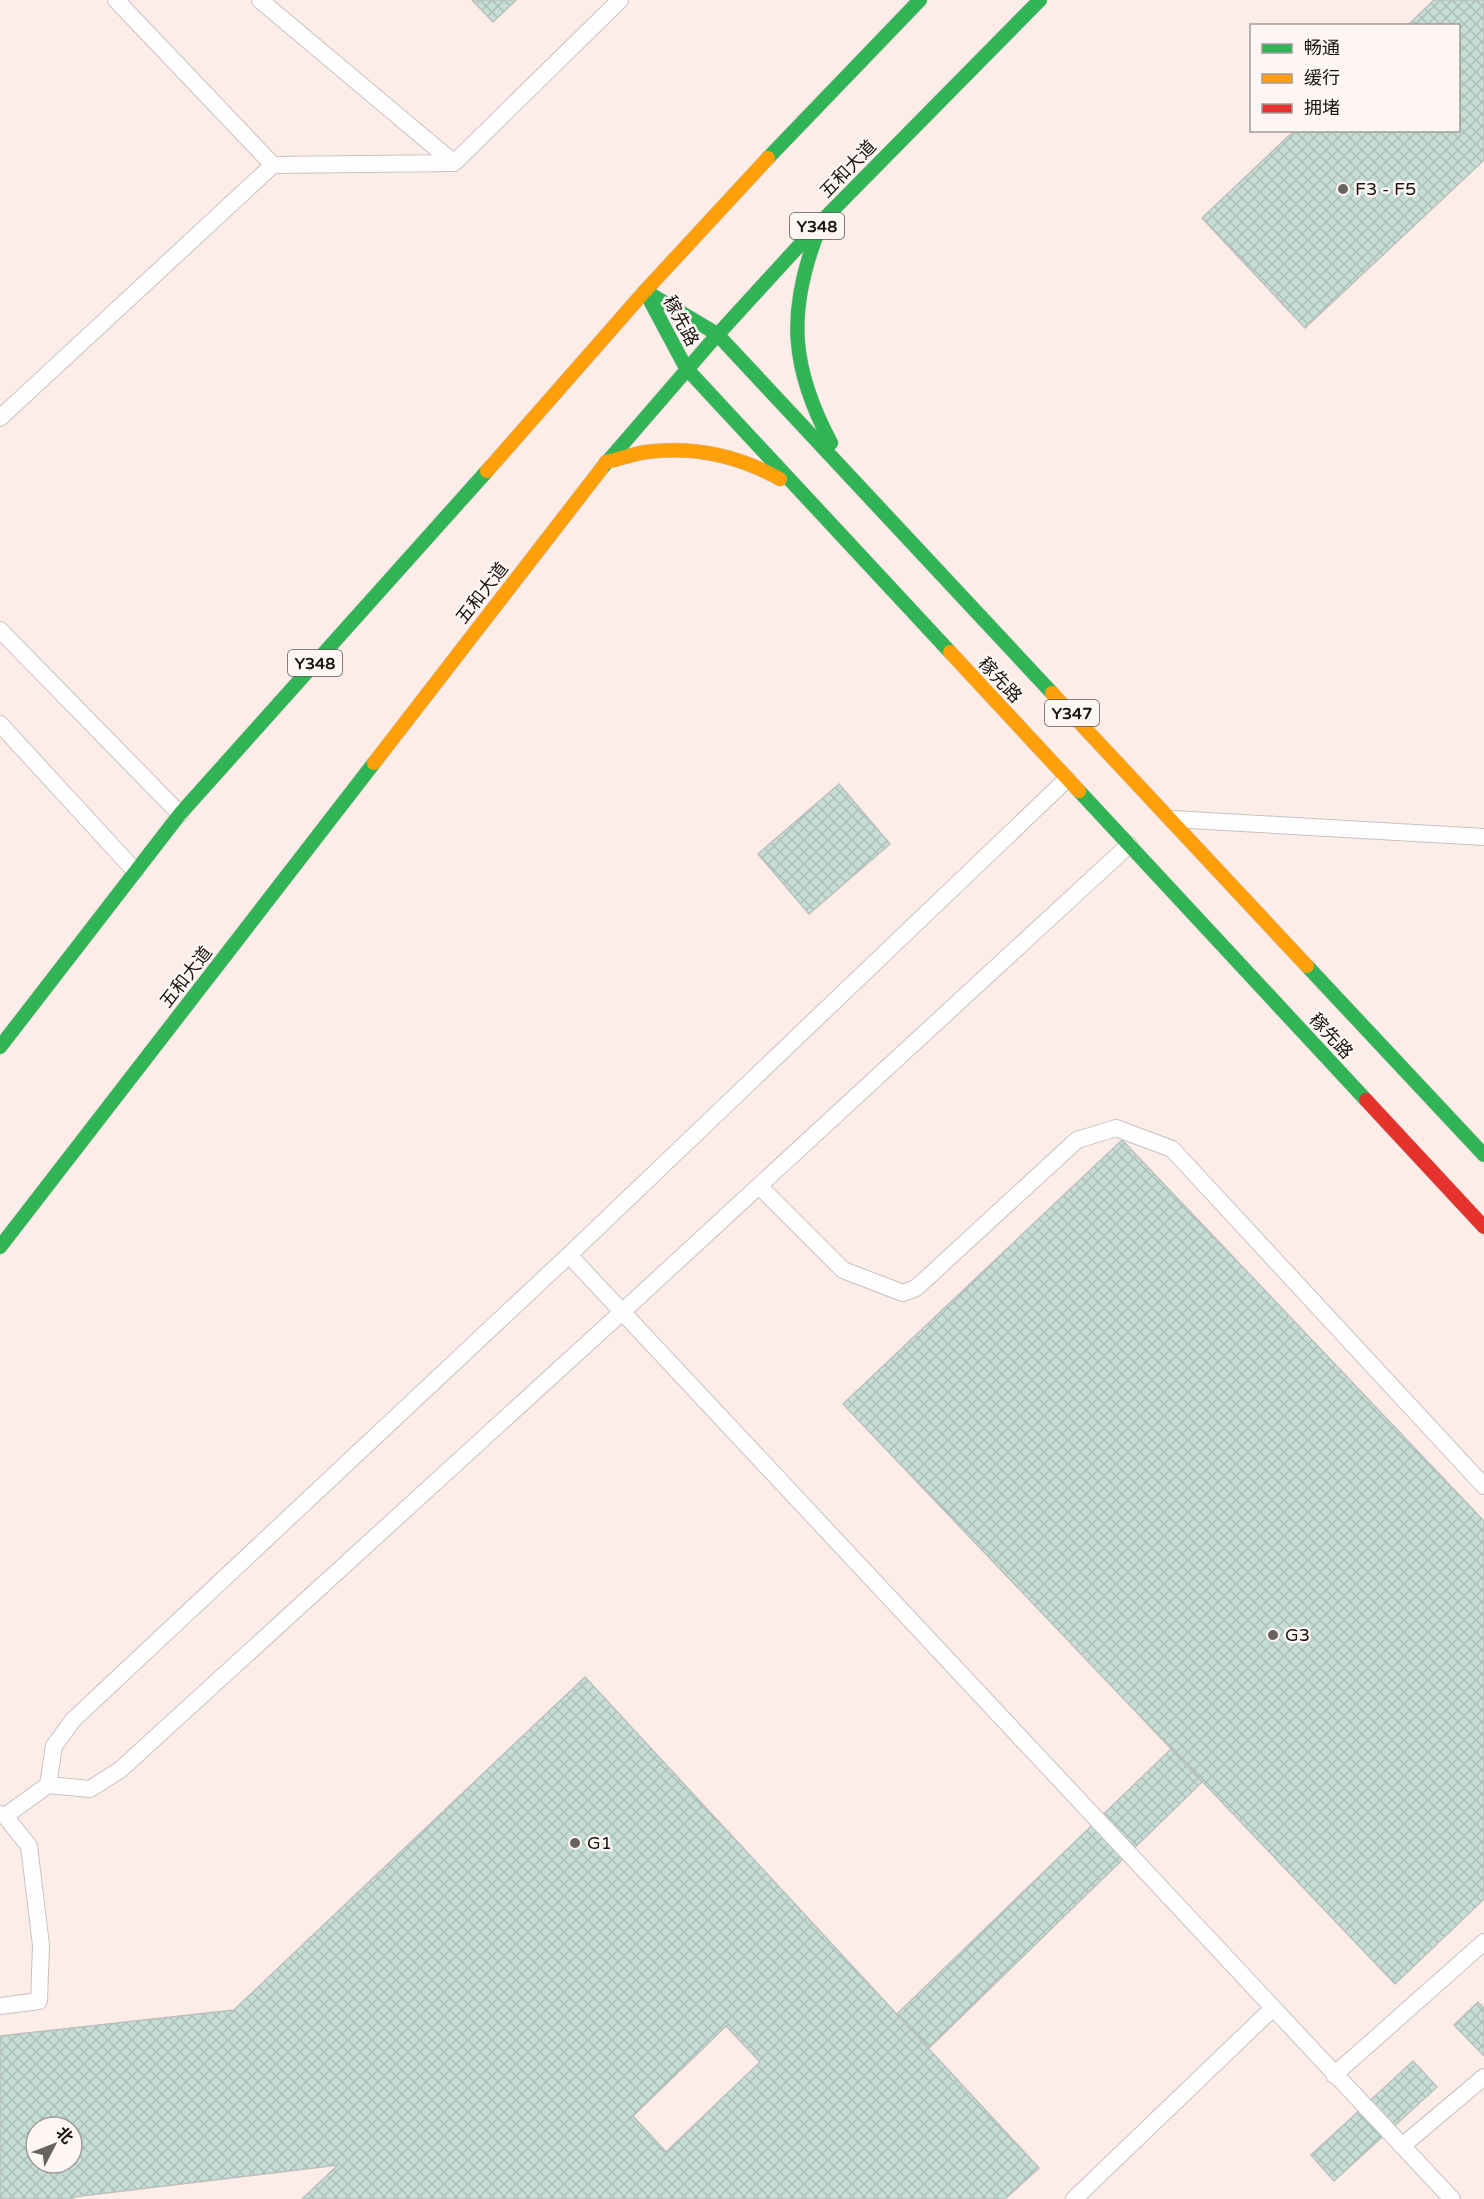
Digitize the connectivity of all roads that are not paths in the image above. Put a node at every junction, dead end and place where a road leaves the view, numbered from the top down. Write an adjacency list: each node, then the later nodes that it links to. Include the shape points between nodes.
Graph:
1 (116, 0): 7 (lane)
2 (260, 0): 6 (lane)
3 (620, 0): 6 (lane)
4 (920, 0): 9 (main road, Y348)
5 (1040, 0): 8 (main road, 五和大道 / Y348)
6 (454, 163): 7 (lane)
7 (273, 165): 12 (lane)
8 (821, 222): 10 (main road, 五和大道 / Y348); 14 (main road, via 797,302 798,350 807,391)
9 (645, 291): 10 (main road, 稼先路 / Y347); 11 (main road, 稼先路 / Y347); 19 (main road, Y348)
10 (717, 334): 11 (main road, 五和大道 / Y348); 14 (main road, 稼先路 / Y347)
11 (686, 368): 13 (main road, 五和大道 / Y348); 15 (main road, 稼先路 / Y347)
12 (0, 418)
13 (606, 462): 15 (main road, via 645,452 719,453 763,468); 28 (main road, 五和大道 / Y348)
14 (849, 476): 20 (main road, 稼先路 / Y347)
15 (803, 493): 18 (main road, 稼先路 / Y347)
16 (0, 630): 19 (lane)
17 (0, 724): 23 (lane)
18 (1067, 779): 22 (main road, 稼先路 / Y347); 29 (lane)
19 (180, 814): 23 (main road, Y348)
20 (1171, 819): 21 (lane); 25 (main road, 稼先路 / Y347)
21 (1484, 837)
22 (1129, 845): 26 (lane); 27 (main road, 稼先路 / Y347)
23 (135, 871): 24 (main road, Y348)
24 (0, 1047)
25 (1484, 1155)
26 (759, 1186): 30 (lane); 31 (lane, via 843,1270 903,1293 916,1288 1077,1140 1116,1128 1172,1149)
27 (1484, 1227)
28 (0, 1247)
29 (570, 1256): 30 (lane); 32 (lane, via 73,1720 54,1746)
30 (622, 1312): 32 (lane, via 120,1770 90,1789); 36 (lane)
31 (1484, 1486)
32 (48, 1785): 33 (lane)
33 (2, 1815): 35 (lane, via 29,1846 41,1945 39,2001)
34 (1484, 1942): 37 (lane)
35 (0, 2006)
36 (1272, 2009): 37 (lane); 40 (lane)
37 (1335, 2075): 39 (lane)
38 (1484, 2077): 39 (lane)
39 (1402, 2146): 41 (lane)
40 (1074, 2199)
41 (1452, 2199)

